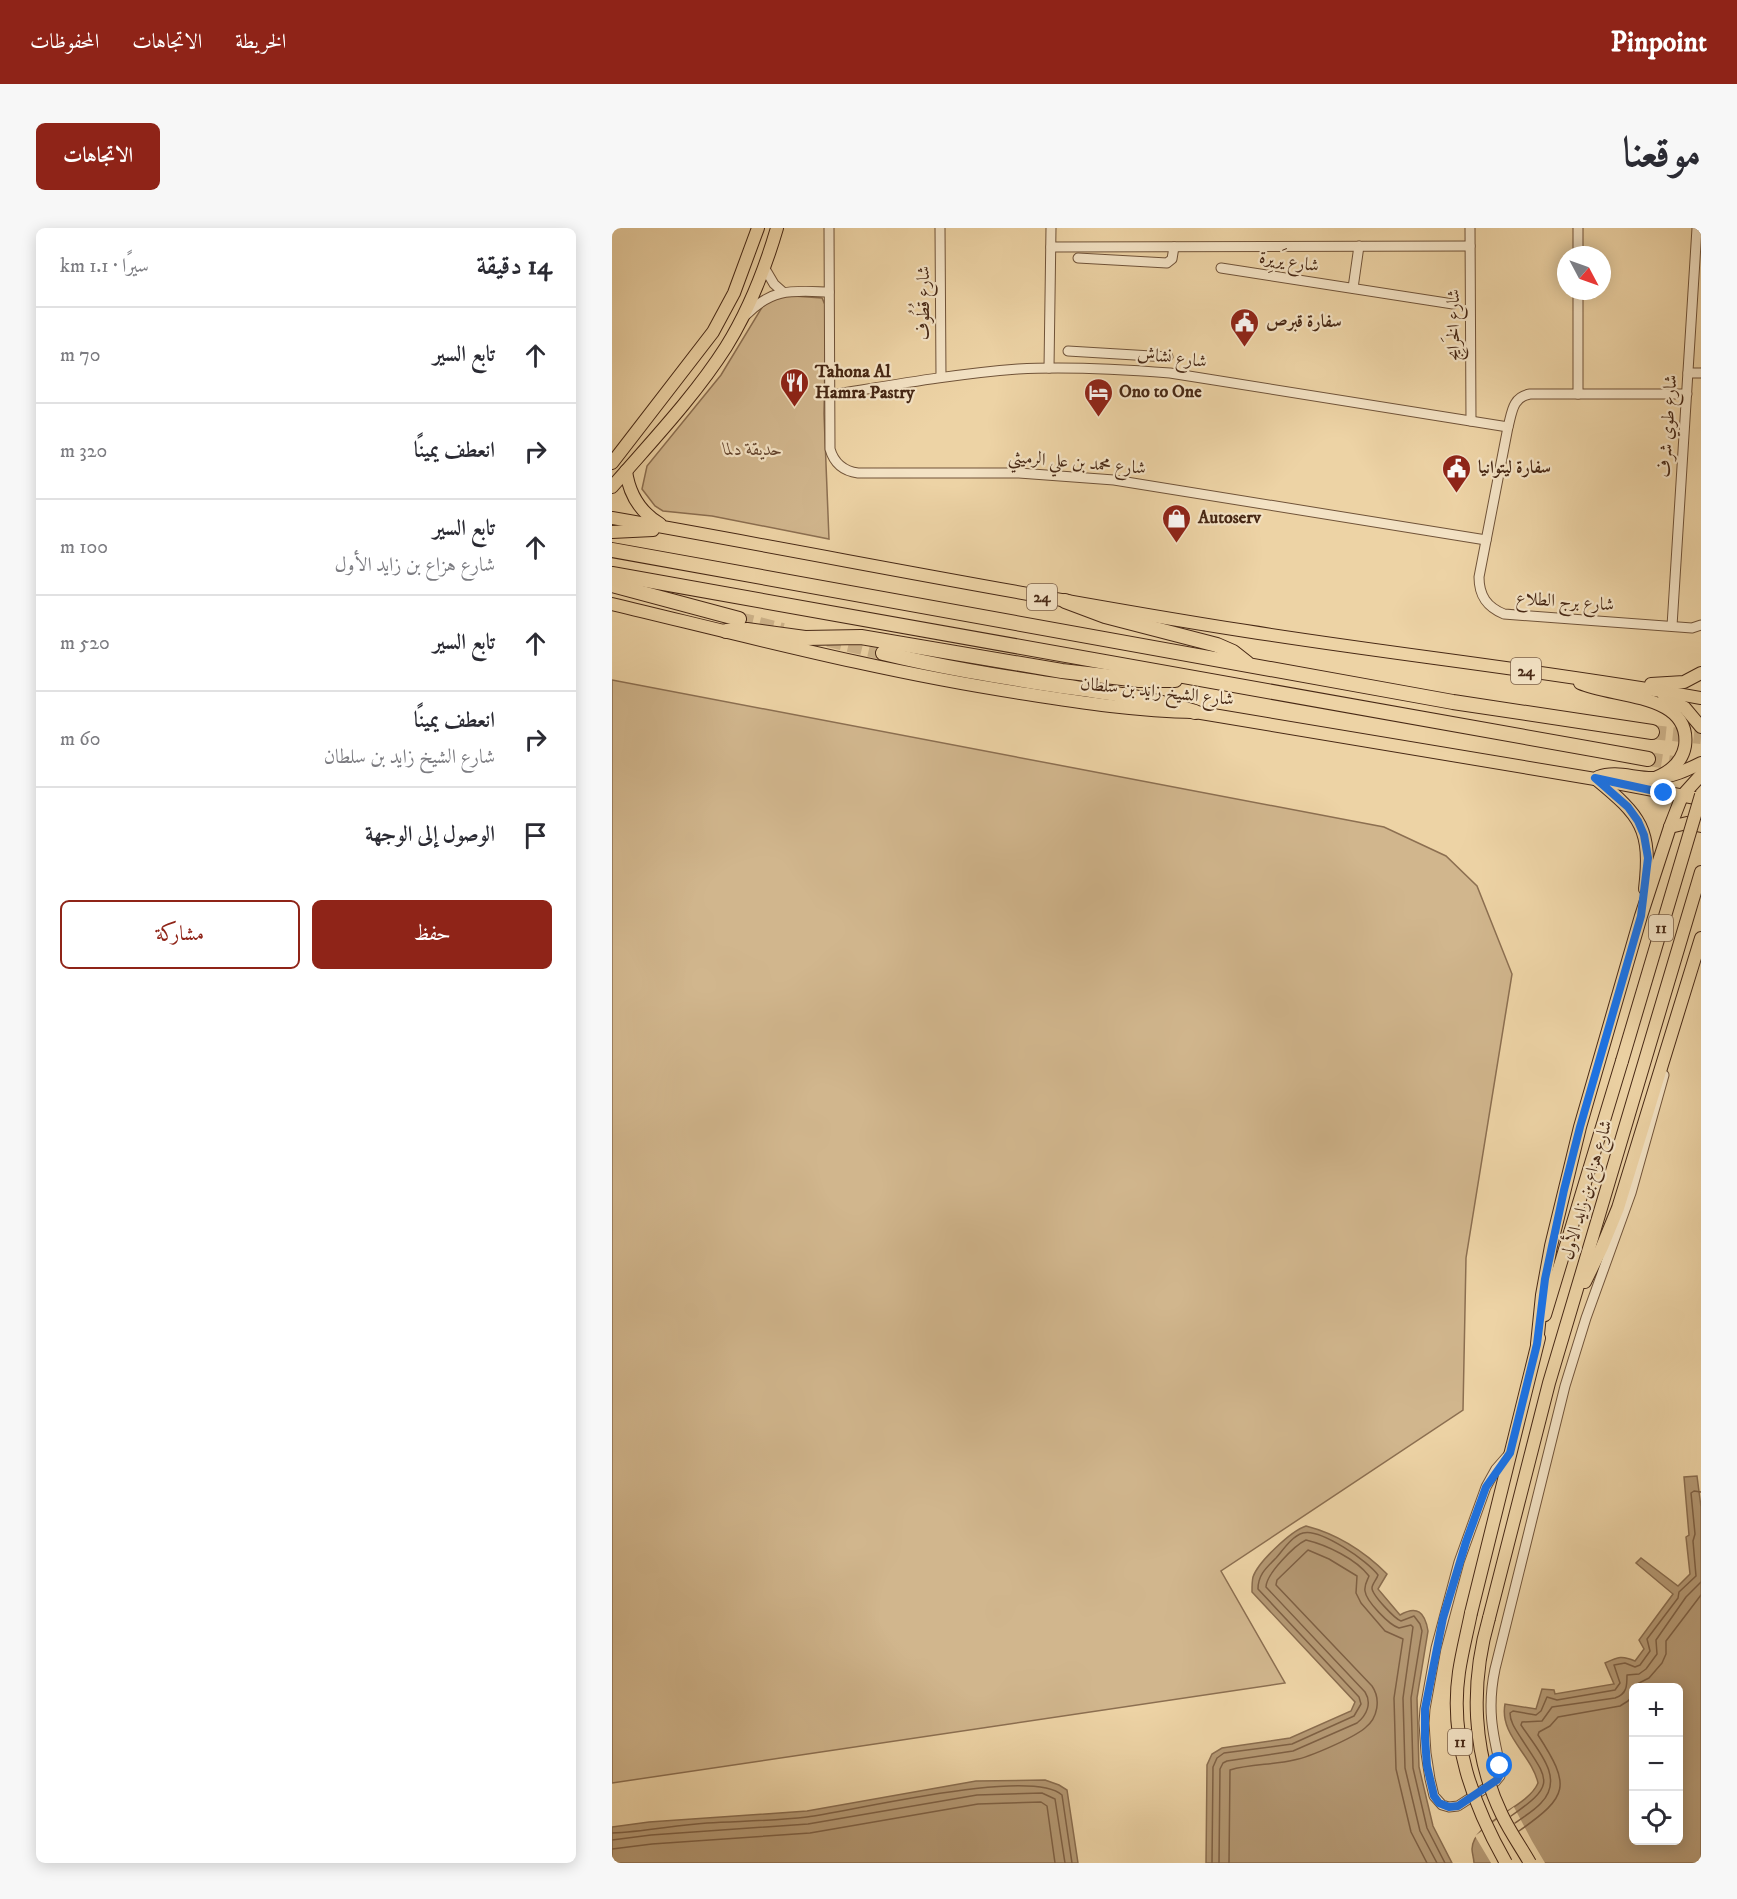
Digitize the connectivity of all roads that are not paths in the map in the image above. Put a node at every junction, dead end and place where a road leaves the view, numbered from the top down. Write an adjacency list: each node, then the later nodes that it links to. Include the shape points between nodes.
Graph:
1 (758, 228): 36 (main road, via 734,293 713,332)
2 (777, 228): 17 (main road)
3 (829, 228): 21 (street, شارع محمد بن علي الرميثي)
4 (940, 228): 32 (street, شارع قُطُوف)
5 (1051, 228): 13 (street)
6 (1470, 228): 11 (street, شارع الخَرايِج)
7 (1578, 228): 12 (street)
8 (1697, 228): 30 (street, شارع طوي شرف)
9 (1174, 246): 10 (street, شارع يَريِرة); 14 (street, شارع يَريِرة); 16 (street, via 1172,259 1167,262)
10 (1359, 246): 11 (street, شارع يَريِرة); 19 (street)
11 (1470, 246): 37 (street, شارع الخَرايِج)
12 (1578, 246)
13 (1051, 247): 14 (street, شارع يَريِرة); 28 (street)
14 (1111, 247): 16 (street)
15 (1078, 258): 16 (street)
16 (1108, 260)
17 (764, 267): 20 (street); 24 (main road)
18 (1221, 268): 19 (street, شارع يَريِرة)
19 (1353, 288): 23 (street, شارع يَريِرة)
20 (783, 292): 21 (street); 24 (street, via 758,303)
21 (830, 292): 35 (street, شارع محمد بن علي الرميثي)
22 (1578, 300): 33 (street)
23 (1453, 304)
24 (740, 321): 41 (main road, via 708,372)
25 (1068, 351): 26 (street)
26 (1116, 354): 27 (street); 29 (street)
27 (1168, 357)
28 (1049, 368): 29 (street, شارع نشاش); 32 (street, شارع نشاش)
29 (1115, 368): 37 (street, شارع نشاش, via 1170,373)
30 (1688, 373): 31 (street); 34 (street, شارع طوي شرف)
31 (1701, 373)
32 (941, 377): 35 (street, شارع نشاش)
33 (1578, 394): 34 (street, شارع برج الطلاع); 38 (street, شارع برج الطلاع, via 1524,395 1513,406)
34 (1687, 394): 53 (street, شارع طوي شرف)
35 (830, 395): 46 (street, شارع محمد بن علي الرميثي, via 831,454 852,472 1019,473 1114,480)
36 (646, 420): 39 (main road); 40 (main road)
37 (1471, 421): 38 (street, شارع نشاش)
38 (1508, 427): 46 (street, شارع برج الطلاع)
39 (612, 451)
40 (612, 463)
41 (626, 471): 42 (main road); 44 (main road, via 640,507)
42 (612, 487)
43 (612, 518): 44 (main road, 24)
44 (666, 528): 45 (main road); 50 (main road, 24)
45 (612, 532)
46 (1486, 540): 53 (street, شارع برج الطلاع, via 1479,588 1482,597 1496,610 1514,616)
47 (612, 550): 57 (highway, شارع الشيخ زايد بن سلطان / 24)
48 (612, 574): 59 (highway, شارع الشيخ زايد بن سلطان)
49 (612, 585): 52 (highway)
50 (1065, 601): 57 (highway, via 1094,613 1217,645); 60 (main road, 24, via 1247,632)
51 (612, 604): 55 (main road, شارع الشيخ زايد بن سلطان)
52 (739, 620)
53 (1672, 626): 54 (street, شارع برج الطلاع)
54 (1701, 626)
55 (726, 631): 59 (highway, via 805,638 861,637 1022,666 1130,680); 63 (main road, شارع الشيخ زايد بن سلطان, via 836,659 968,685 1118,708)
56 (883, 653): 63 (highway, via 969,671 1145,698)
57 (1248, 665): 65 (highway, شارع الشيخ زايد بن سلطان / 24)
58 (1701, 673): 61 (main road, via 1684,682)
59 (1187, 677): 66 (highway, شارع الشيخ زايد بن سلطان)
60 (1569, 677): 61 (main road, 24); 70 (main road, via 1596,690 1661,704 1676,715 1684,729 1684,749 1675,766)
61 (1632, 686): 62 (main road, 24); 64 (main road, via 1674,700)
62 (1701, 698)
63 (1195, 712): 69 (main road, شارع الشيخ زايد بن سلطان)
64 (1701, 727)
65 (1652, 732)
66 (1648, 759)
67 (1701, 763): 70 (main road, via 1677,774)
68 (1701, 775): 71 (main road)
69 (1595, 778): 70 (main road, via 1615,774); 71 (main road, شارع الشيخ زايد بن سلطان); 76 (main road, via 1628,807 1644,835 1648,858)
70 (1655, 778)
71 (1682, 796): 72 (main road, شارع الشيخ زايد بن سلطان); 74 (main road)
72 (1701, 797): 80 (main road, شارع هزاع بن زايد الأول / 11, bridge)
73 (1701, 826): 74 (main road, via 1687,823)
74 (1670, 827): 76 (main road)
75 (1701, 872): 79 (main road, شارع هزاع بن زايد الأول / 11)
76 (1641, 916): 80 (main road, via 1564,1190 1545,1279)
77 (1701, 939): 78 (main road)
78 (1668, 1047): 79 (main road, via 1610,1228); 81 (street, via 1660,1096 1631,1193 1565,1386 1495,1669 1491,1722 1501,1773 1495,1782 1458,1806 1446,1807 1434,1796 1426,1752 1425,1709 1430,1678 1450,1593 1478,1507 1491,1478)
79 (1572, 1304): 83 (main road, شارع هزاع بن زايد الأول / 11, bridge, via 1480,1650 1476,1683 1480,1749 1495,1799)
80 (1537, 1344): 81 (main road, شارع هزاع بن زايد الأول / 11)
81 (1510, 1453): 82 (main road, شارع هزاع بن زايد الأول / 11, bridge, via 1471,1613 1457,1705 1459,1737 1475,1801)
82 (1506, 1863)
83 (1530, 1863)

